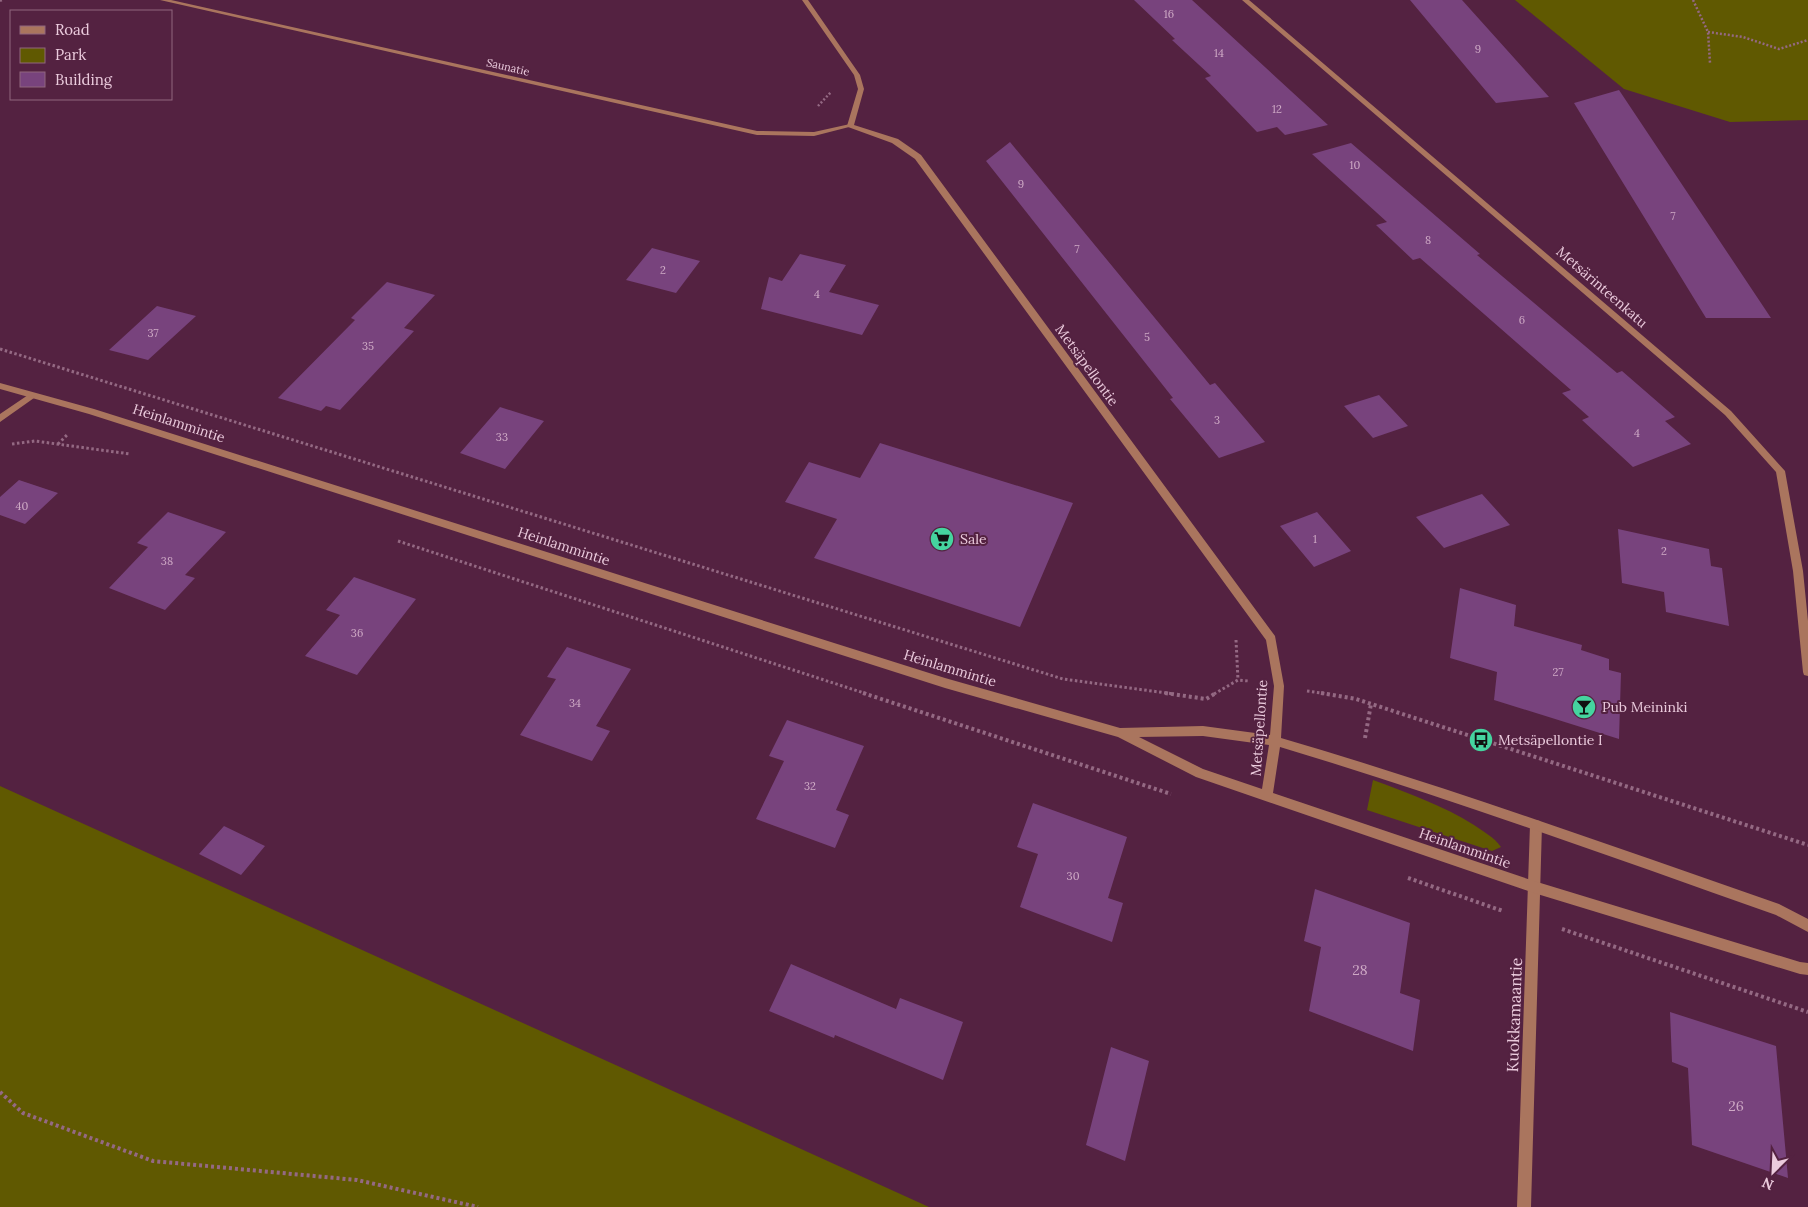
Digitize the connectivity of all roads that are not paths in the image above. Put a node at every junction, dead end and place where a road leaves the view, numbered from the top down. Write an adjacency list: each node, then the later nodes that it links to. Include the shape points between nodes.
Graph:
1 (163, 0): 4 (street, Saunatie, via 757,133 814,134)
2 (806, 0): 4 (street, via 857,75 861,89)
3 (1245, 0): 8 (street, Metsärinteenkatu, via 1728,413 1780,471 1798,571)
4 (850, 126): 10 (street, Metsäpellontie, via 895,141 918,157 1271,640 1279,686)
5 (0, 386): 6 (street, Heinlammintie)
6 (31, 396): 7 (street); 9 (street, Heinlammintie, via 91,411 945,683)
7 (0, 419)
8 (1808, 672)
9 (1120, 733): 10 (street, Heinlammintie, via 1203,731); 11 (street, Heinlammintie, via 1200,773)
10 (1275, 741): 11 (street, Metsäpellontie); 12 (street, Heinlammintie)
11 (1267, 796): 13 (street, Heinlammintie)
12 (1536, 825): 13 (street, Kuokkamaantie); 14 (street, Heinlammintie, via 1779,910)
13 (1534, 887): 15 (street, Heinlammintie); 16 (street, Kuokkamaantie)
14 (1808, 926)
15 (1808, 969)
16 (1524, 1207)

